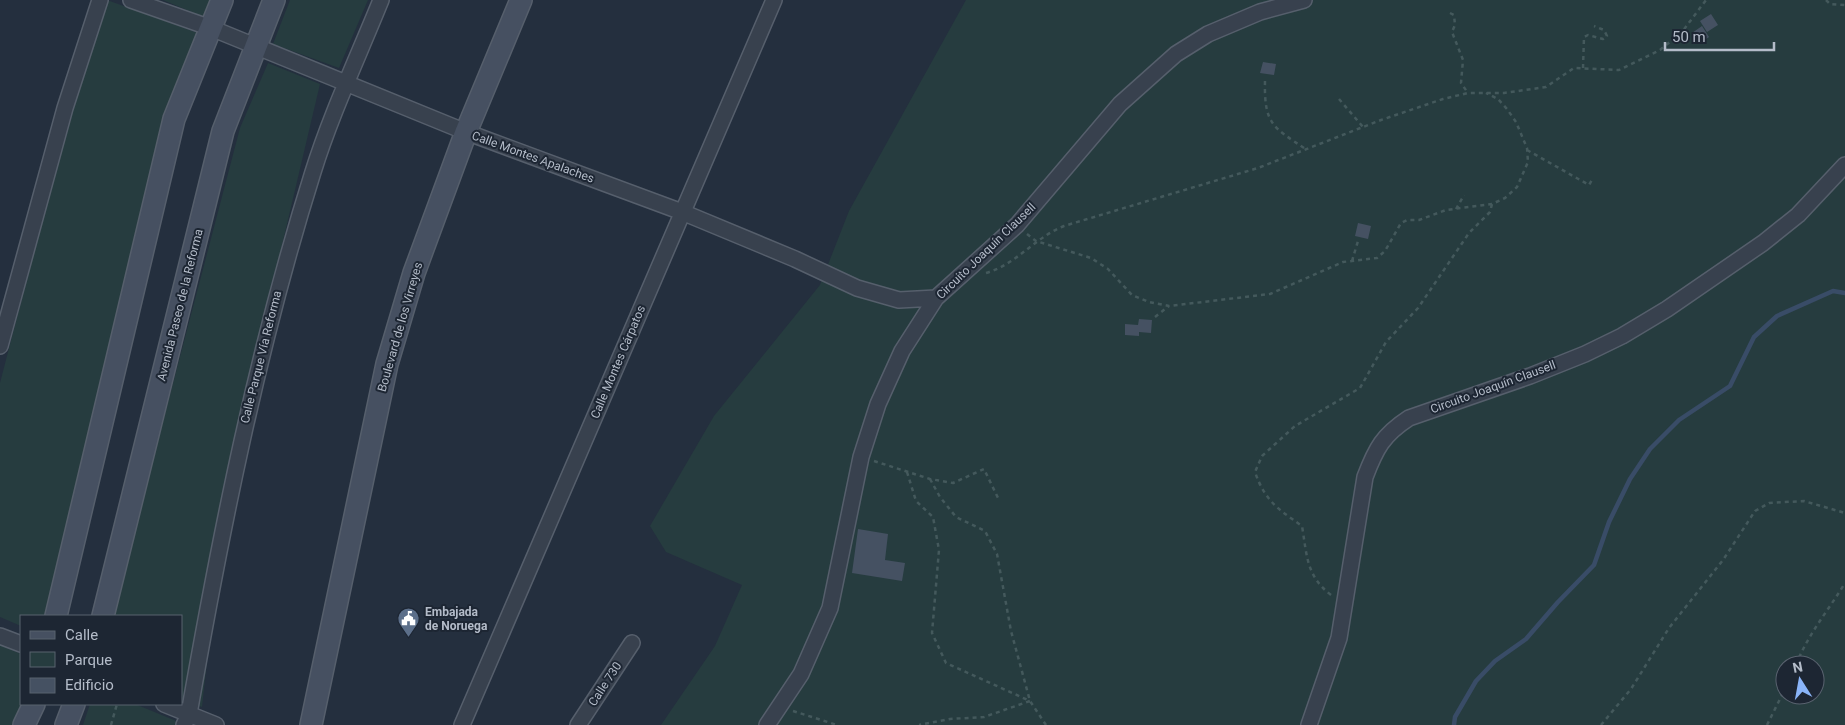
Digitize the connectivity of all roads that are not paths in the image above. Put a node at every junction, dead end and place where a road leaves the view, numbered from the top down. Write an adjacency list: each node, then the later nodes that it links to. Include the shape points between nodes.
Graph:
1 (100, 0): 16 (street, via 65,108)
2 (131, 0): 9 (street, Calle Montes Apalaches)
3 (222, 0): 9 (main road)
4 (274, 0): 10 (main road, Avenida Paseo de la Reforma)
5 (381, 0): 11 (street, Calle Parque Vía Reforma)
6 (521, 0): 12 (main road, Boulevard de los Virreyes)
7 (774, 0): 14 (street, Calle Montes Cárpatos)
8 (1304, 0): 15 (street, Circuito Joaquín Clausell, via 1260,12 1208,34 1176,54 1120,104 1017,225)
9 (211, 28): 10 (street, Calle Montes Apalaches); 17 (main road, via 174,119)
10 (254, 46): 11 (street, Calle Montes Apalaches); 18 (main road, Avenida Paseo de la Reforma, via 223,131)
11 (347, 82): 12 (street, Calle Montes Apalaches); 25 (street, Calle Parque Vía Reforma, via 313,170 266,331 245,418)
12 (466, 132): 14 (street, Calle Montes Apalaches); 29 (main road, Boulevard de los Virreyes, via 414,273 387,364)
13 (1845, 165): 33 (street, Circuito Joaquín Clausell, via 1798,214 1763,243 1660,314 1585,354 1409,418 1390,431 1374,454 1365,477 1339,638)
14 (682, 212): 15 (street, Calle Montes Apalaches, via 857,288 899,300); 30 (street, Calle Montes Cárpatos)
15 (936, 298): 32 (street, Circuito Joaquín Clausell, via 888,378 861,457 830,608 800,674)
16 (0, 346)
17 (56, 615)
18 (103, 615)
19 (0, 636): 21 (street)
20 (632, 643): 31 (street, Calle 730)
21 (20, 644)
22 (34, 705): 26 (main road)
23 (74, 705): 27 (main road)
24 (165, 705): 25 (street)
25 (186, 719): 28 (street)
26 (24, 725)
27 (66, 725)
28 (216, 725)
29 (311, 725)
30 (462, 725)
31 (578, 725)
32 (767, 725)
33 (1310, 725)

